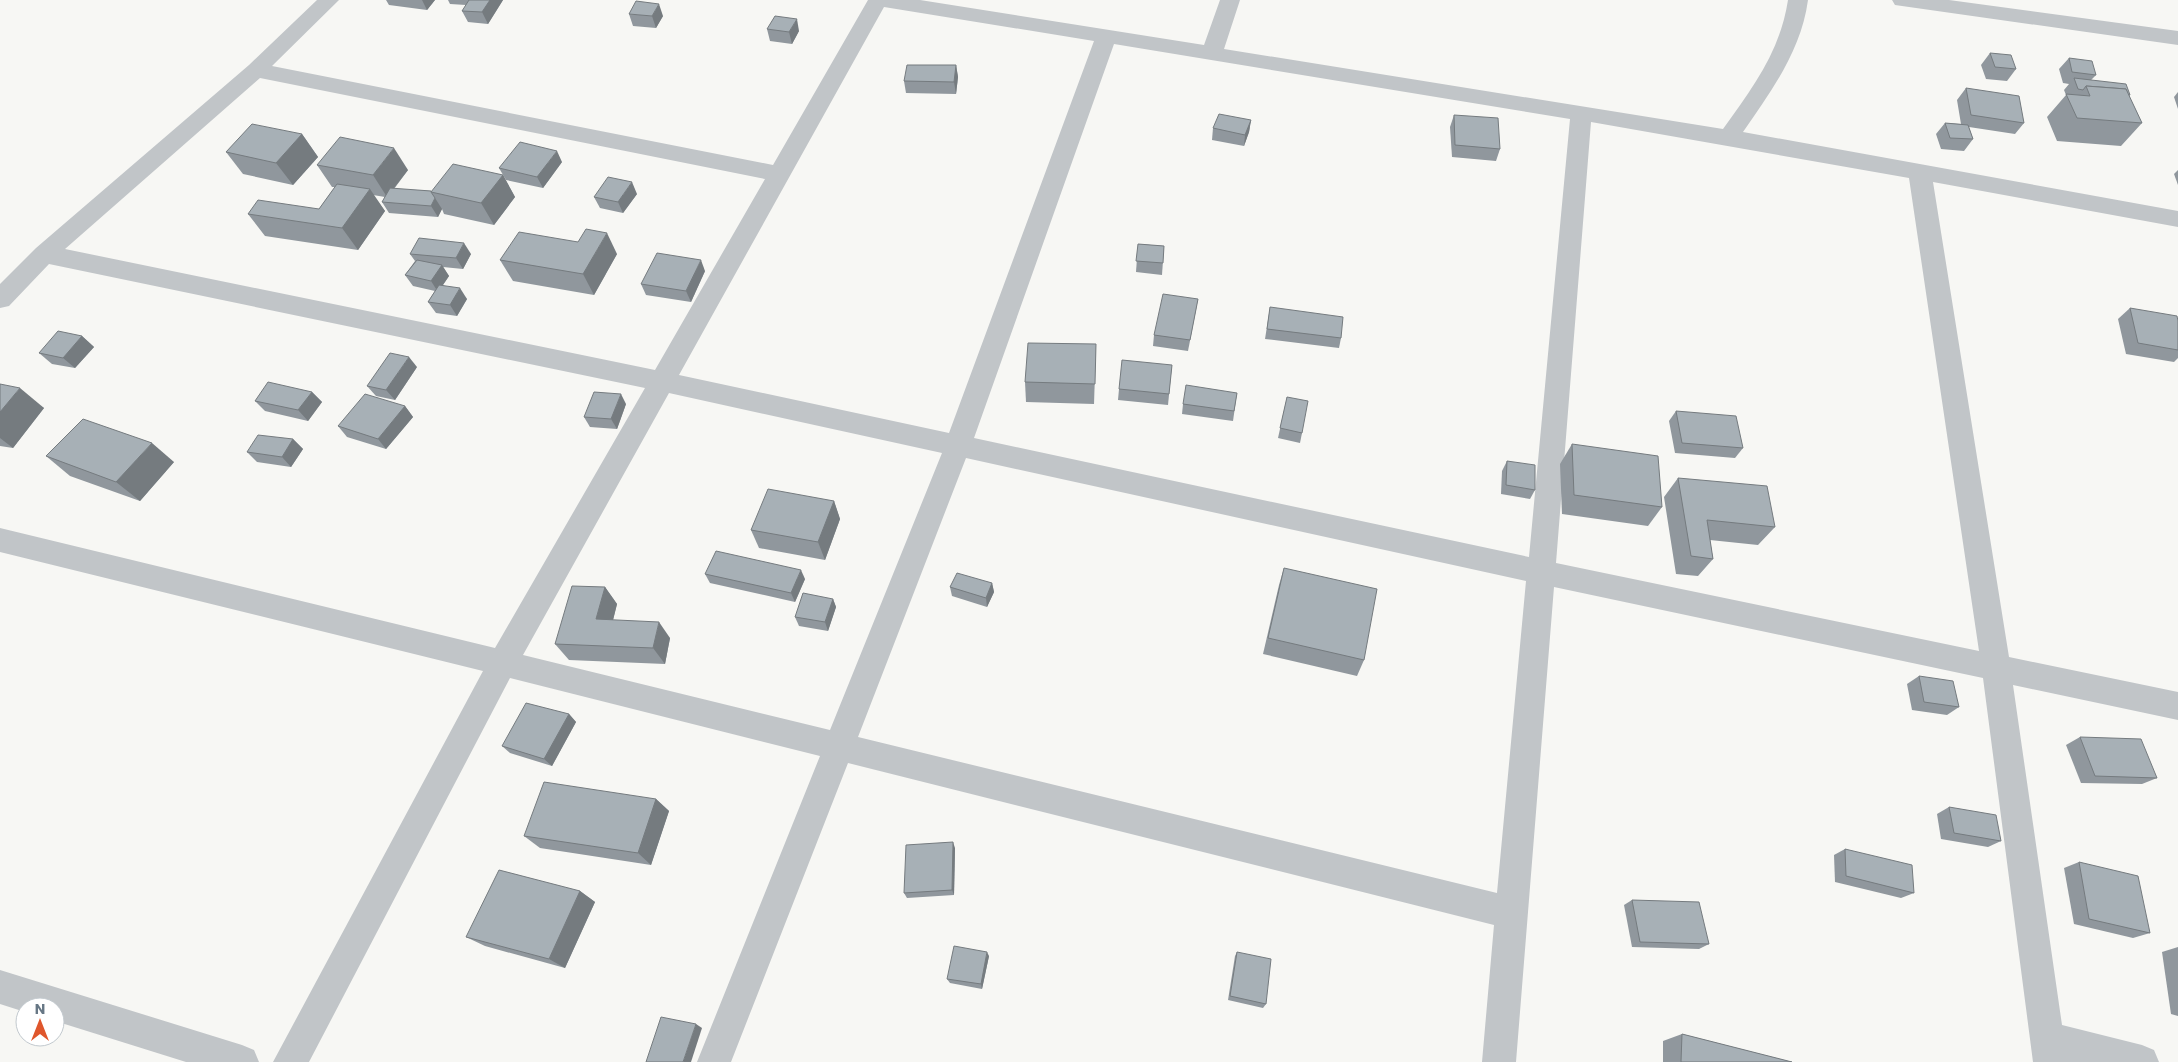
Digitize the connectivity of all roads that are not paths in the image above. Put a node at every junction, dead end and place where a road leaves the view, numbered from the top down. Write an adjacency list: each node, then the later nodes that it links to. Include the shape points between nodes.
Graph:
1 (329, 0): 10 (street)
2 (879, 0): 6 (street); 14 (street)
3 (1230, 0): 9 (street)
4 (1798, 0): 12 (street, via 1796,17 1781,61)
5 (1902, 0): 8 (street)
6 (975, 8): 7 (street)
7 (1106, 37): 9 (street); 19 (street)
8 (2178, 38)
9 (1212, 54): 11 (street)
10 (256, 70): 14 (street); 16 (street)
11 (1581, 113): 12 (street); 21 (street)
12 (1728, 138): 13 (street)
13 (1920, 173): 15 (street); 23 (street)
14 (779, 174): 18 (street)
15 (2178, 219)
16 (44, 254): 17 (street); 18 (street)
17 (0, 299)
18 (662, 381): 19 (street); 22 (street)
19 (958, 445): 21 (street); 25 (street)
20 (0, 540): 22 (street)
21 (1542, 572): 23 (street); 26 (street)
22 (502, 664): 25 (street); 30 (street)
23 (1996, 667): 24 (street); 28 (street)
24 (2178, 706)
25 (839, 747): 26 (street); 31 (street)
26 (1512, 913): 32 (street)
27 (0, 987): 29 (street)
28 (2048, 1050): 33 (street)
29 (242, 1062)
30 (290, 1062)
31 (714, 1062)
32 (1499, 1062)
33 (2142, 1062)

